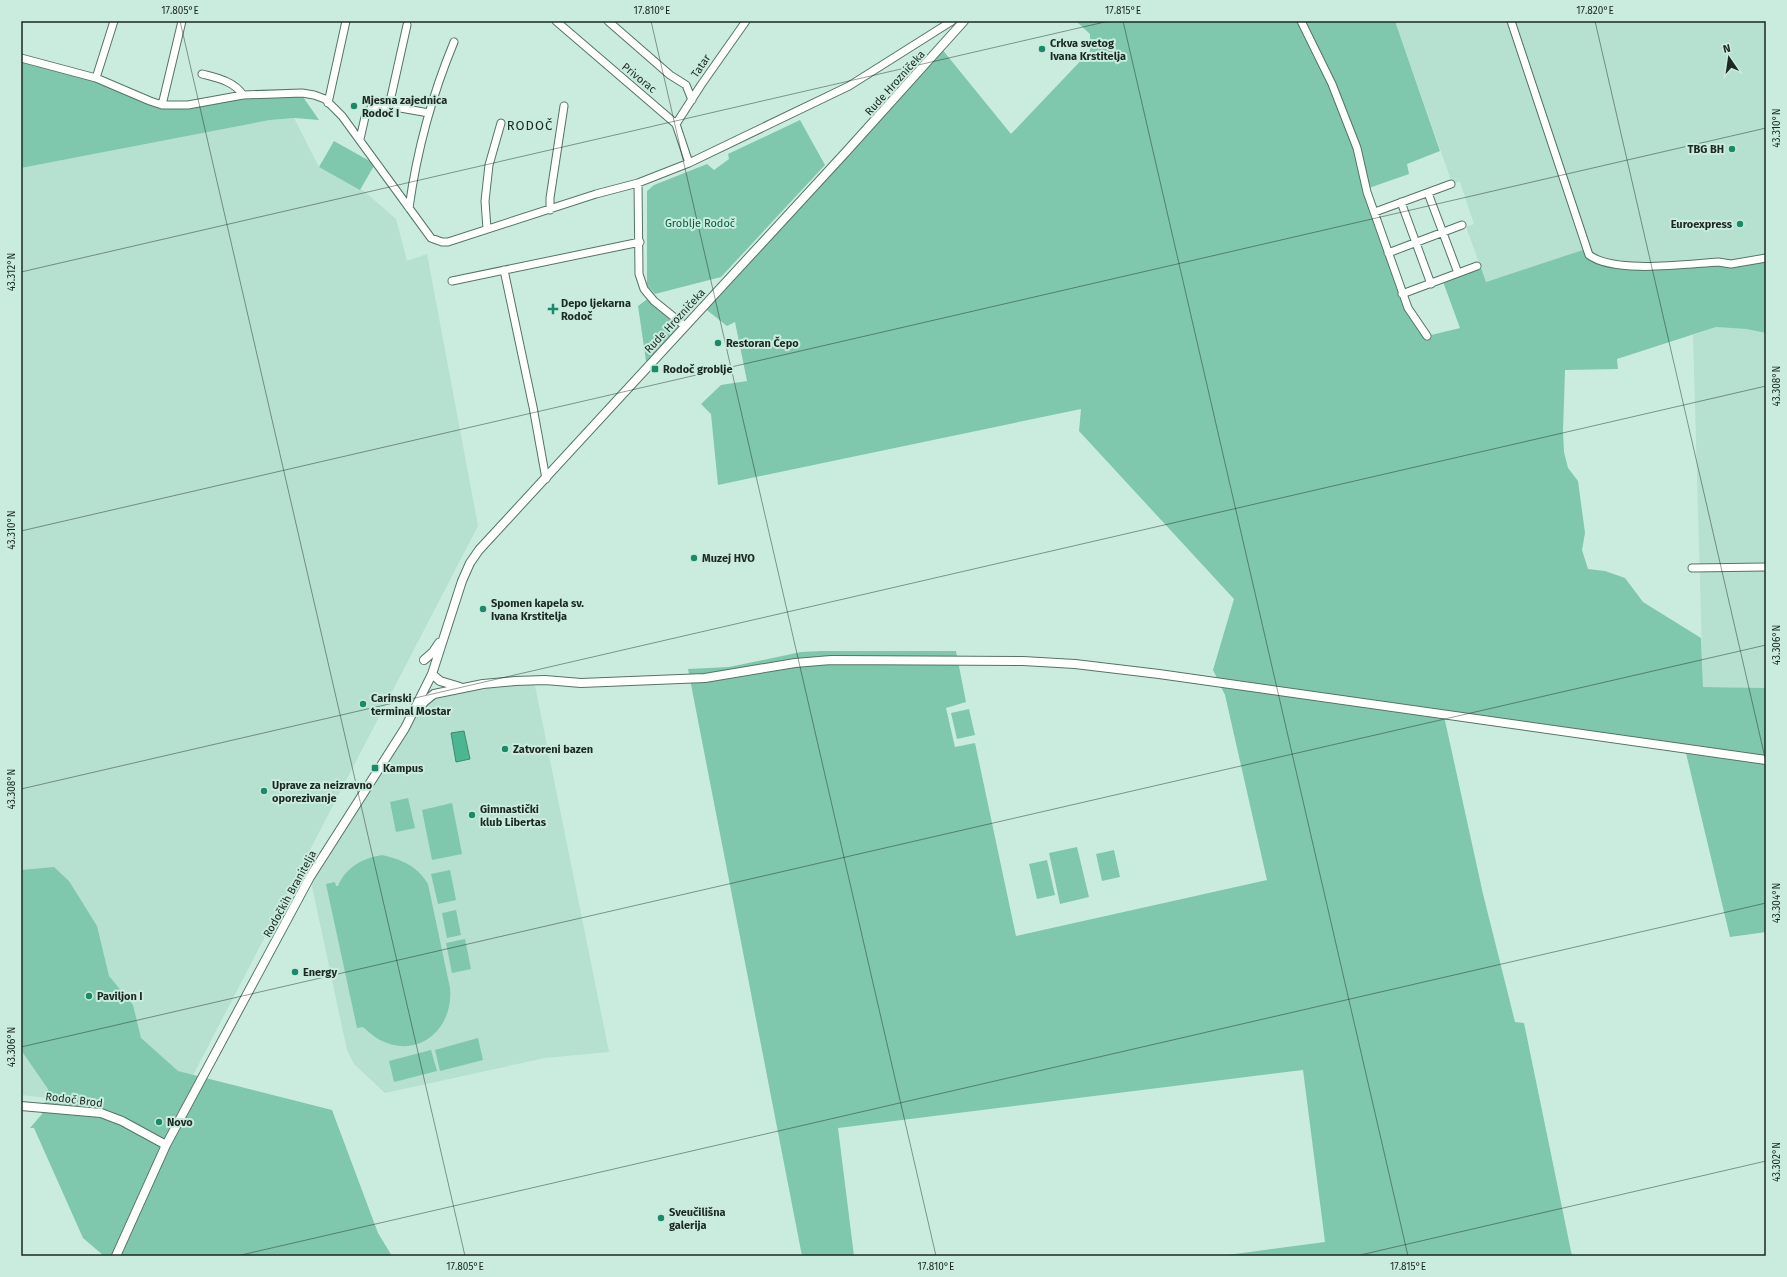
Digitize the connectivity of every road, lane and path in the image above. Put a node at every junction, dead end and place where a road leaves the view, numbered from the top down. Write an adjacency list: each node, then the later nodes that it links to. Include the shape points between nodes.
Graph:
1 (114, 21): 15 (street)
2 (182, 21): 19 (street)
3 (346, 21): 18 (street)
4 (556, 21): 24 (street, Privorac)
5 (608, 21): 17 (street, via 670,75 686,85)
6 (746, 21): 17 (street, Tatar)
7 (952, 21): 26 (street, via 849,86)
8 (964, 21): 47 (street, Rude Hrozničeka)
9 (1301, 21): 33 (street, via 1328,74 1349,126)
10 (1511, 21): 40 (street, via 1589,255 1598,261 1639,266 1718,262 1731,264)
11 (407, 25): 20 (street)
12 (454, 42): 22 (street)
13 (21, 58): 15 (street)
14 (202, 74): 16 (street, via 230,83)
15 (96, 78): 19 (street)
16 (243, 95): 18 (street, via 302,93 314,95); 19 (street, via 188,105)
17 (692, 100): 24 (street, Tatar)
18 (328, 103): 25 (street)
19 (162, 104)
20 (389, 106): 22 (street); 25 (street, via 376,107 368,111)
21 (564, 106): 32 (street)
22 (429, 113): 31 (street, via 417,156)
23 (501, 123): 35 (street, via 489,165)
24 (676, 124): 26 (street)
25 (360, 139): 31 (street)
26 (689, 163): 27 (street)
27 (638, 184): 32 (street, via 596,194); 37 (street)
28 (1451, 184): 29 (street)
29 (1428, 193): 30 (street); 36 (street)
30 (1401, 202): 33 (street); 38 (street)
31 (409, 208): 35 (street, via 436,240 448,242)
32 (550, 210): 35 (street)
33 (1375, 212): 39 (street)
34 (1462, 225): 36 (street)
35 (487, 229)
36 (1442, 233): 38 (street); 43 (street)
37 (640, 242): 42 (street); 47 (street, via 639,274 644,289 654,301)
38 (1416, 242): 39 (street); 45 (street)
39 (1388, 253): 46 (street)
40 (1766, 258)
41 (1477, 266): 43 (street)
42 (504, 270): 44 (street); 49 (street)
43 (1458, 273): 45 (street)
44 (452, 281)
45 (1431, 284): 46 (street)
46 (1402, 294): 48 (street, via 1408,308)
47 (685, 326): 49 (street, Rude Hrozničeka)
48 (1427, 336)
49 (546, 479): 52 (street, Rude Hrozničeka, via 470,564)
50 (1766, 567): 51 (street)
51 (1692, 568)
52 (445, 634): 53 (street, Rude Hrozničeka); 54 (street, via 437,648)
53 (438, 657): 55 (street, Rodočkih Branitelja)
54 (424, 660)
55 (432, 674): 56 (street, Rodočkih Branitelja); 57 (street, via 440,681)
56 (428, 683): 58 (street, via 432,688); 59 (street, Rodočkih Branitelja)
57 (464, 687): 58 (street); 60 (street, via 515,681 594,683 706,678 795,663 831,660 976,660 1075,664)
58 (443, 691): 59 (street, via 424,702)
59 (405, 728): 62 (street, Rodočkih Branitelja, via 310,877)
60 (1766, 760)
61 (21, 1106): 62 (street, Rodoč Brod, via 101,1113 122,1121)
62 (166, 1145): 63 (street, Rodočkih Branitelja)
63 (116, 1256)

